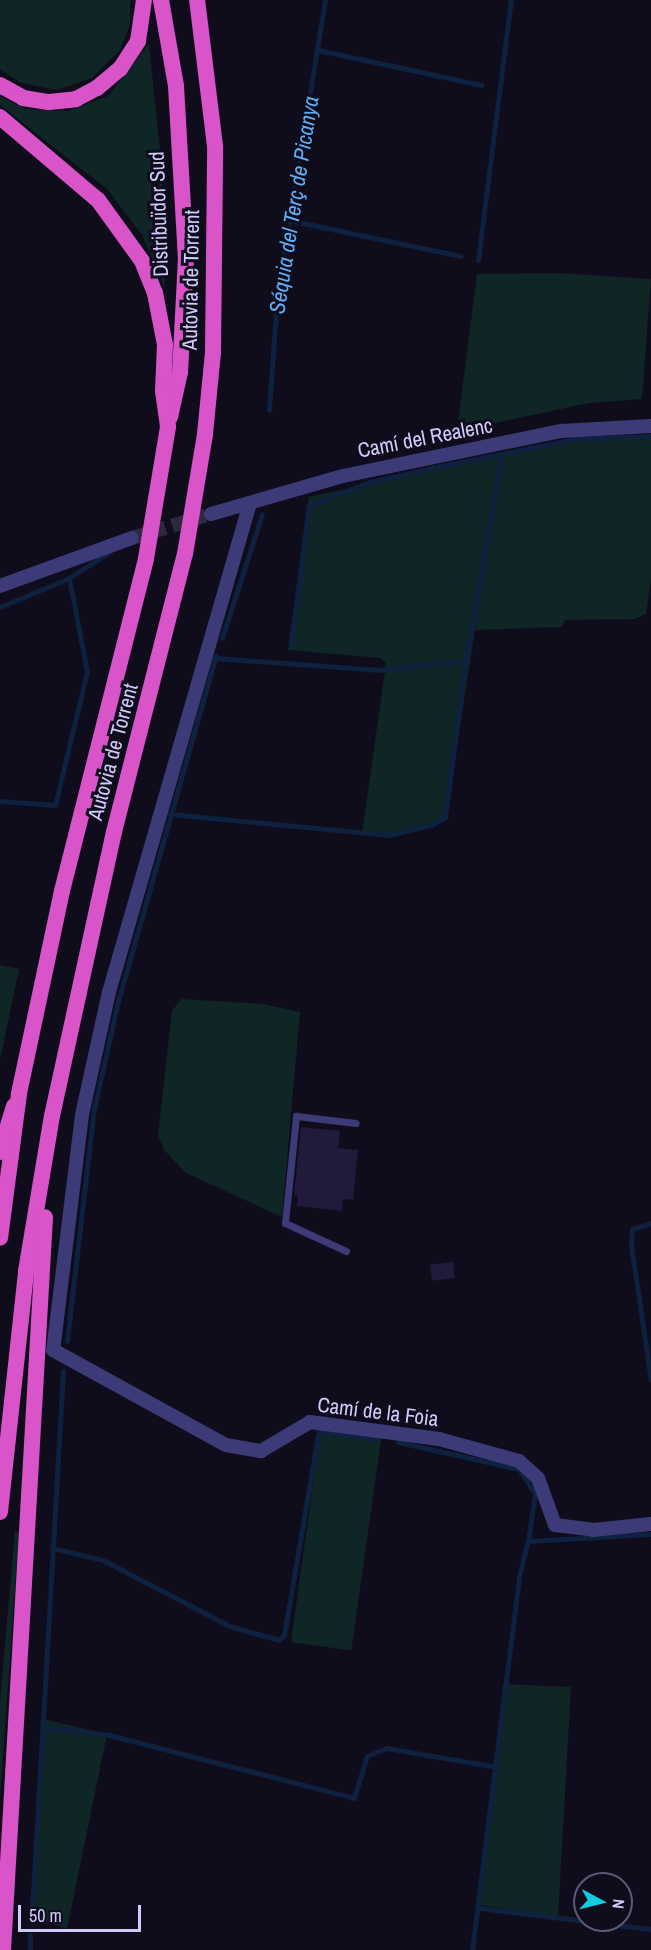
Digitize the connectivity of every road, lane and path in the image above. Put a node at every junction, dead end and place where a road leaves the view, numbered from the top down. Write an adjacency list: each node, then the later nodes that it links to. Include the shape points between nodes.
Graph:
1 (144, 0): 4 (highway, via 138,41 120,69 97,88 76,99 49,102 23,98)
2 (161, 0): 7 (highway, Distribuïdor Sud, via 176,86 186,258 180,372)
3 (197, 0): 13 (highway, Autovia de Torrent, via 215,146 213,330 205,434 185,554 114,832)
4 (0, 85)
5 (0, 117): 7 (highway, Autovia de Torrent, via 98,200 142,261 155,293 165,345 163,391)
6 (651, 426): 8 (street, Camí del Realenc, via 561,431 343,476)
7 (168, 427): 12 (highway, Autovia de Torrent, via 146,559 62,891)
8 (250, 502): 9 (street, Camí del Realenc); 19 (street, Camí de la Foia, via 109,992 82,1115 53,1350 226,1445 261,1451 310,1422 439,1439 519,1461 538,1478 555,1525 593,1530)
9 (211, 514)
10 (132, 538): 11 (street)
11 (0, 586)
12 (19, 1094): 15 (highway); 16 (highway, Autovia de Torrent)
13 (52, 1116): 18 (highway, Autovia de Torrent, via 26,1271); 20 (highway)
14 (356, 1124): 17 (lane, via 297,1116 285,1223)
15 (0, 1152)
16 (0, 1238)
17 (346, 1251)
18 (0, 1512)
19 (651, 1524)
20 (3, 1950)

